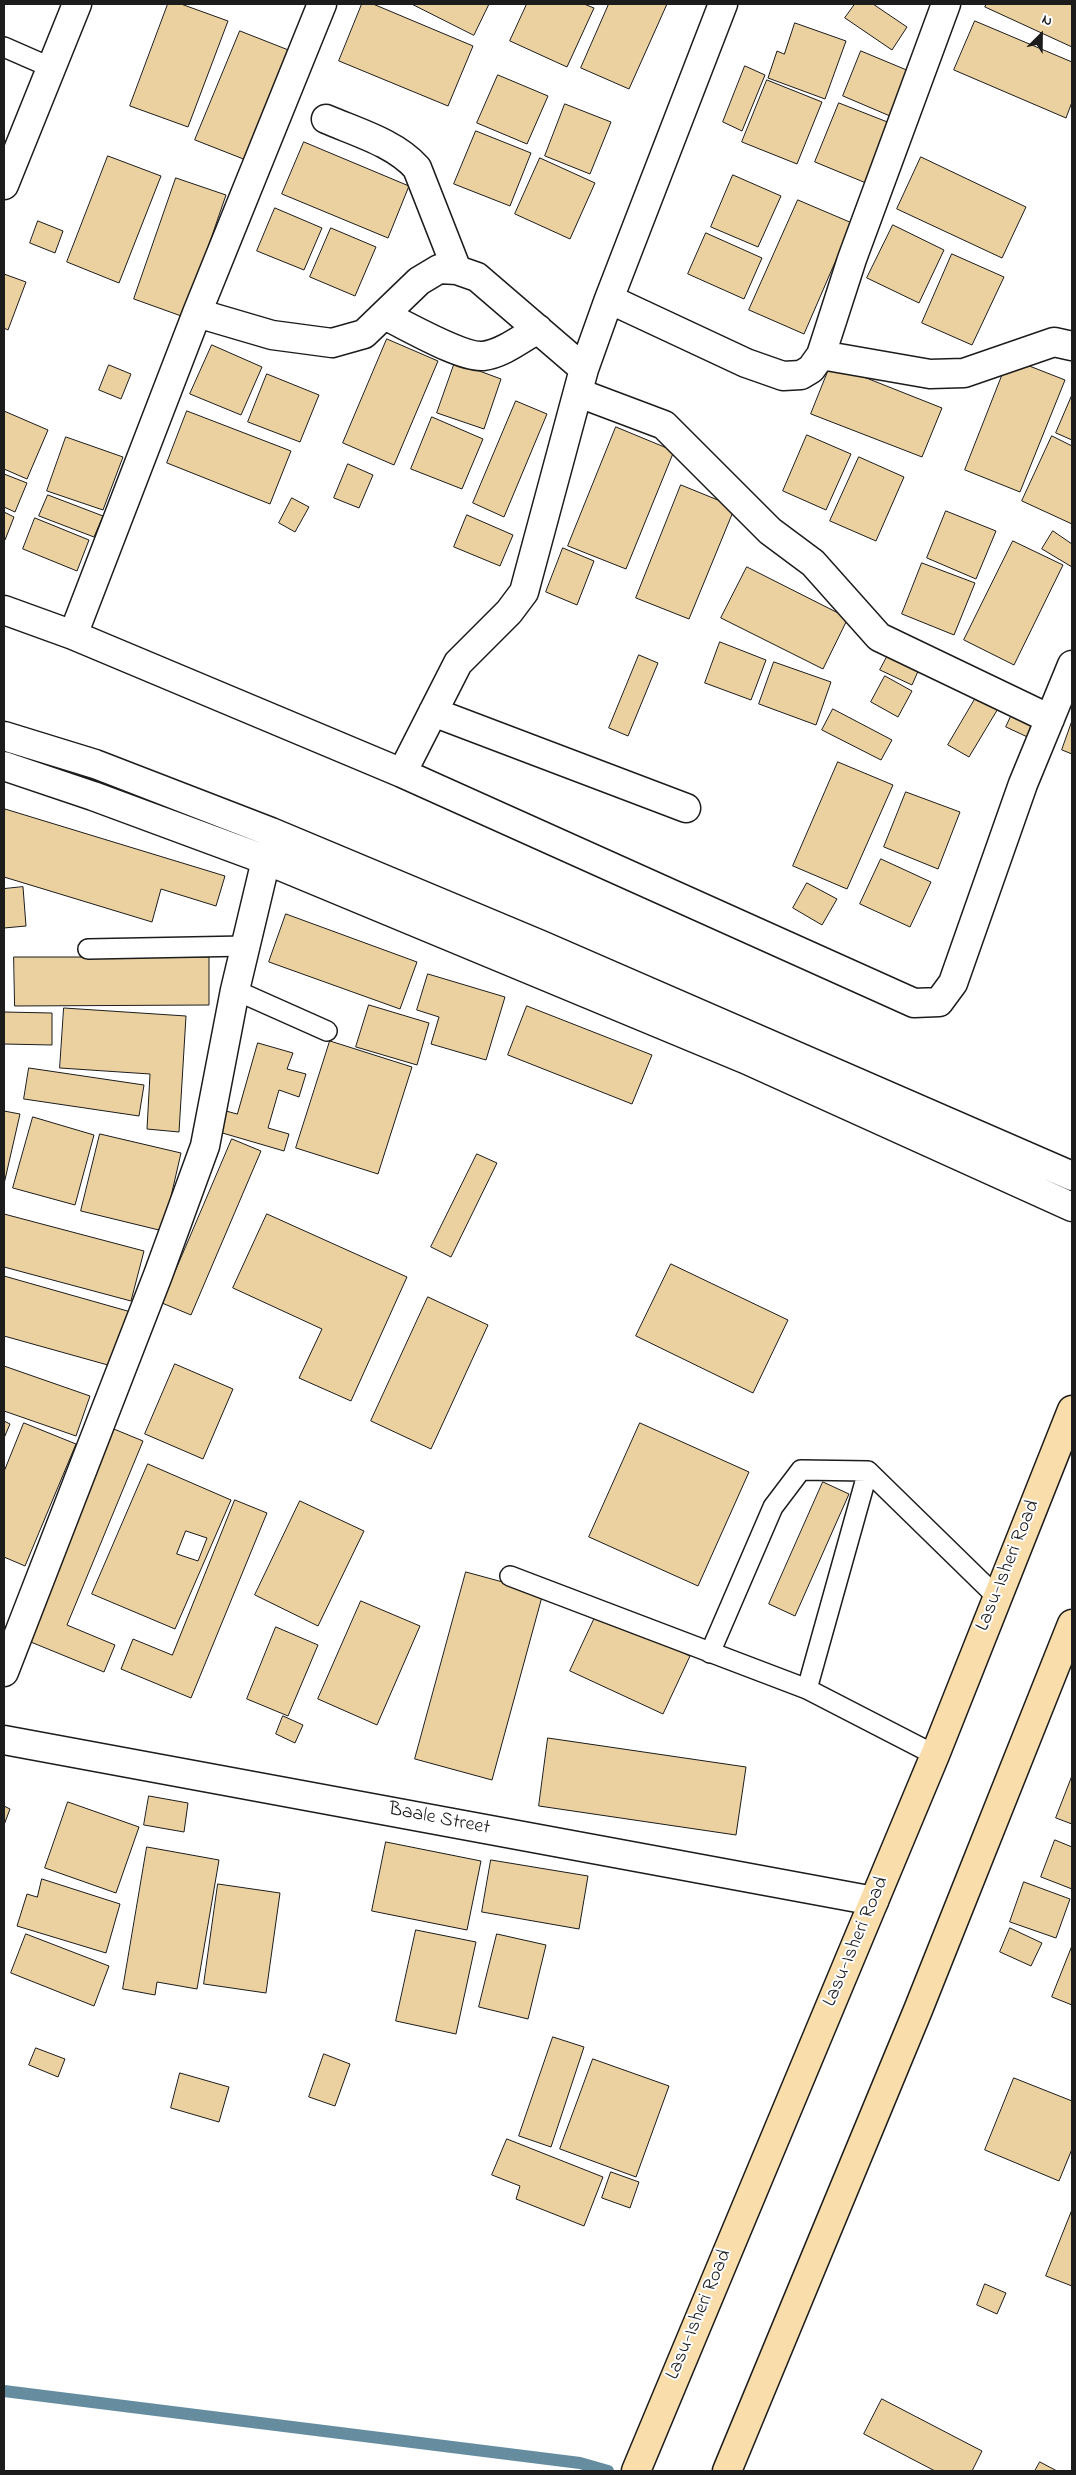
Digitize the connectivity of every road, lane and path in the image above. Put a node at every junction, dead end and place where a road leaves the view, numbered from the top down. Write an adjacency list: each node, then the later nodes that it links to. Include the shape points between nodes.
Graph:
1 (78, 4): 6 (street)
2 (322, 4): 11 (street)
3 (723, 4): 10 (street)
4 (946, 4): 15 (street, via 852,258)
5 (4, 47): 6 (lane)
6 (52, 68): 8 (street)
7 (326, 119): 9 (street, via 385,145 409,159 417,168)
8 (4, 185)
9 (457, 270): 12 (street, via 438,269 425,277); 13 (street, via 477,277)
10 (609, 299): 15 (street, via 746,364 783,376 801,375); 16 (street)
11 (197, 313): 12 (street, via 272,335 332,343 364,334); 18 (street)
12 (384, 315): 13 (street, via 447,346 482,356 495,353)
13 (538, 329): 16 (street)
14 (1072, 346): 15 (street, via 1054,342 964,373 930,374)
15 (821, 355)
16 (582, 381): 20 (street, via 524,592 509,612 458,663); 21 (street, via 664,425 770,531 813,562 879,637)
17 (4, 610): 18 (street)
18 (73, 635): 24 (street)
19 (1072, 665): 21 (street)
20 (433, 712): 24 (street); 25 (street)
21 (1050, 719): 24 (street, via 1023,784 953,983 939,1002 914,1003)
22 (4, 736): 31 (street, via 95,764 271,832 541,945)
23 (4, 766): 26 (street)
24 (402, 773)
25 (686, 808)
26 (266, 860): 27 (street); 32 (street, via 745,1059)
27 (246, 946): 28 (lane); 29 (street)
28 (88, 949)
29 (235, 990): 30 (lane); 39 (street, via 205,1146)
30 (326, 1031)
31 (1072, 1176)
32 (1072, 1207)
33 (1072, 1410): 36 (main road, Lasu-Isheri Road)
34 (868, 1471): 36 (lane); 38 (lane, via 801,1470 773,1507); 40 (lane)
35 (510, 1576): 38 (lane)
36 (996, 1597): 42 (main road, Lasu-Isheri Road)
37 (1072, 1624): 45 (main road, via 918,2010)
38 (710, 1653): 40 (lane)
39 (4, 1672)
40 (807, 1689): 42 (lane)
41 (4, 1740): 43 (street, Baale Street)
42 (935, 1755): 43 (main road, Lasu-Isheri Road)
43 (874, 1901): 44 (main road, Lasu-Isheri Road)
44 (639, 2463)
45 (727, 2471)

